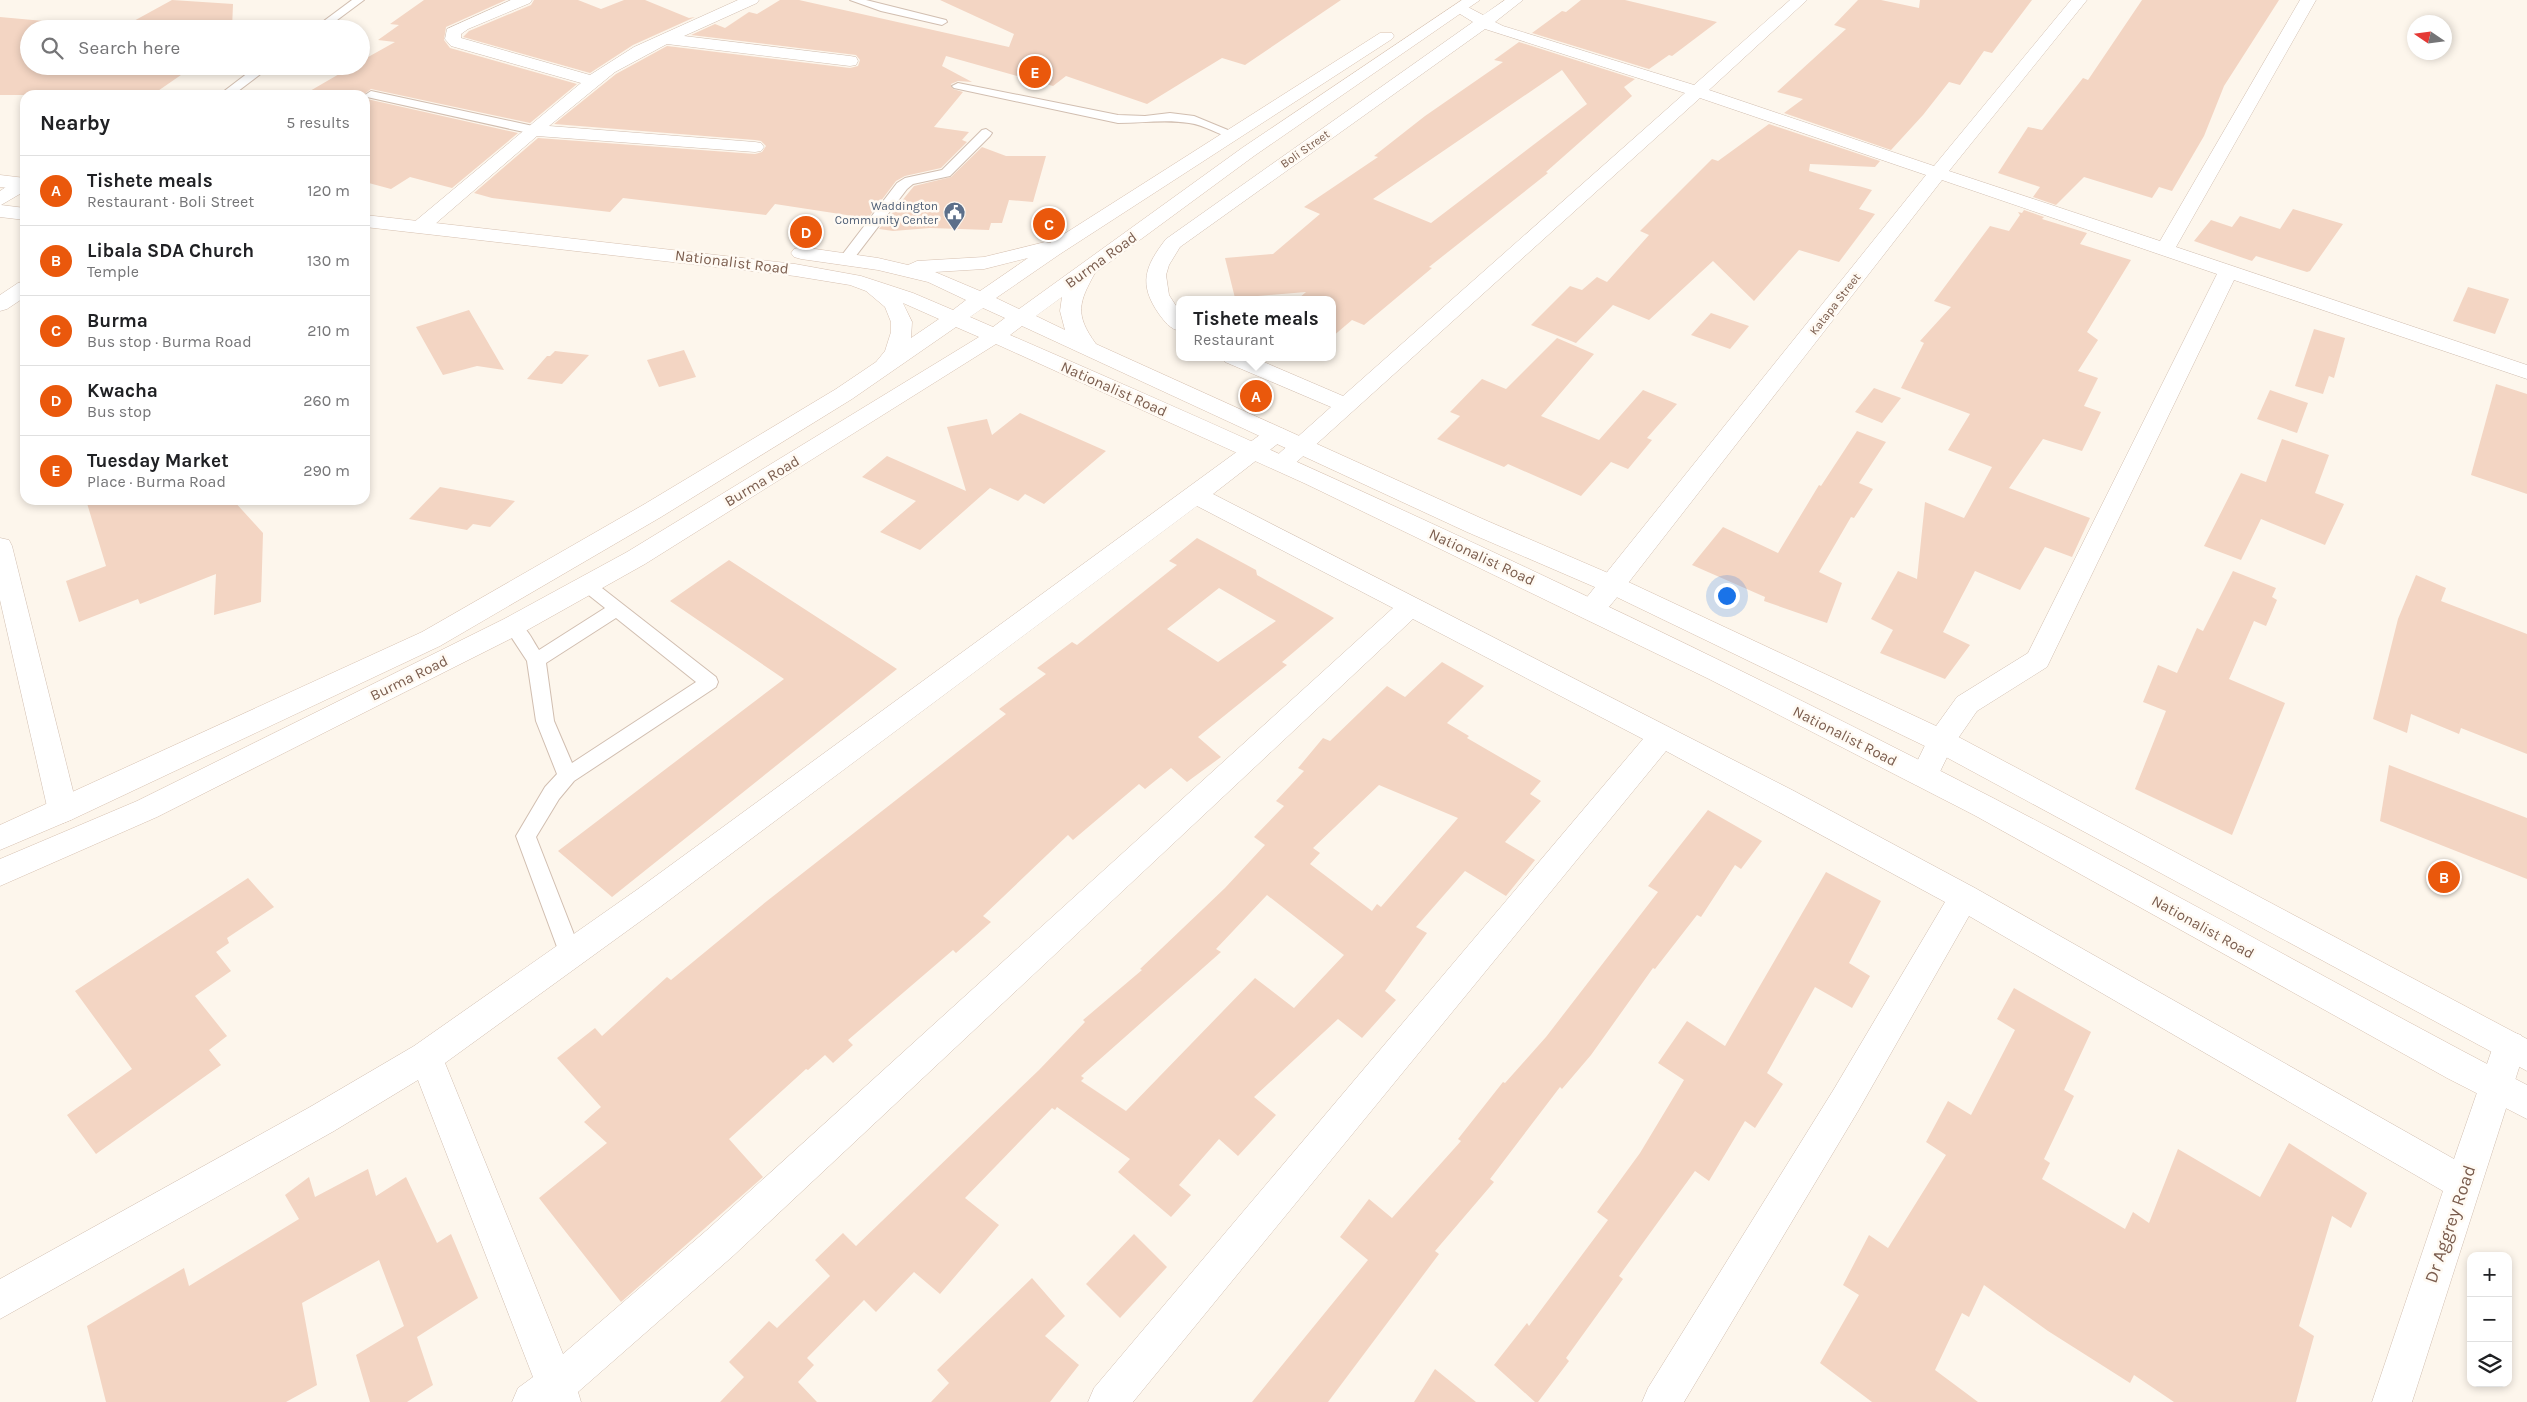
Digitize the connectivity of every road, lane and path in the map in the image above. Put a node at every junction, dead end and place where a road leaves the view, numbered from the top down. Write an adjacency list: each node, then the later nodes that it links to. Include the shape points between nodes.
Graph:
1 (359, 0): 12 (lane)
2 (524, 0): 19 (street, via 462,26 453,32 452,39 462,45)
3 (750, 0): 16 (street)
4 (855, 0): 13 (lane, via 884,10)
5 (1441, 0): 11 (street)
6 (1515, 0): 14 (street, Boli Street)
7 (1799, 0): 22 (street)
8 (2079, 0): 29 (street, Katapa Street)
9 (2308, 0): 42 (street)
10 (1466, 4): 14 (street); 45 (street, Burma Road, via 1248,152)
11 (1425, 11)
12 (331, 20)
13 (942, 22)
14 (1484, 22): 22 (street, via 1515,35); 53 (street, Boli Street, via 1173,243 1156,268 1155,283)
15 (1400, 27): 26 (street, Burma Road)
16 (665, 39): 17 (street); 19 (street, via 623,59)
17 (850, 60)
18 (253, 75): 21 (lane)
19 (594, 81): 24 (street)
20 (958, 86): 26 (lane, via 1118,119 1170,117 1194,120)
21 (232, 90)
22 (1698, 92): 29 (street); 61 (street)
23 (371, 95): 24 (lane)
24 (533, 130): 27 (street); 37 (street)
25 (986, 133): 43 (lane, via 946,173 909,181 902,186)
26 (1234, 135): 41 (street, Burma Road)
27 (755, 148)
28 (0, 166): 30 (street)
29 (1938, 172): 42 (street); 66 (street, Katapa Street)
30 (20, 177)
31 (20, 180): 32 (street)
32 (0, 182)
33 (20, 182): 34 (street)
34 (0, 200)
35 (370, 205): 37 (street, Nationalist Road)
36 (0, 211): 38 (street)
37 (437, 212): 40 (street); 43 (street, Nationalist Road)
38 (20, 213)
39 (370, 222): 40 (street, Nationalist Road)
40 (420, 227): 47 (street, Nationalist Road, via 795,270)
41 (1079, 234): 44 (street, via 1050,246 984,263 912,267); 49 (street, Burma Road)
42 (2165, 249): 46 (street)
43 (847, 258): 44 (street, Nationalist Road)
44 (878, 264): 49 (street, Nationalist Road, via 935,278)
45 (1086, 271): 51 (street, Burma Road); 55 (street, via 1072,294 1070,318)
46 (2228, 271): 60 (street); 73 (street, via 2038,660 1967,704)
47 (863, 283): 52 (street, Nationalist Road, via 906,296); 58 (street, via 881,292 902,320 903,336 896,353)
48 (20, 291): 50 (street)
49 (980, 300): 51 (street, Nationalist Road); 52 (street, Burma Road)
50 (0, 305)
51 (1022, 317): 54 (street, Burma Road); 55 (street, Nationalist Road)
52 (954, 318): 54 (street, Nationalist Road); 58 (street, Burma Road)
53 (1176, 321)
54 (996, 336): 57 (street, Nationalist Road); 59 (street, Burma Road)
55 (1089, 349): 62 (street, Nationalist Road)
56 (1242, 361): 61 (street)
57 (1056, 363): 59 (street, via 1028,356 998,355); 62 (street, Nationalist Road)
58 (881, 369): 76 (street, Burma Road, via 652,511 431,639)
59 (941, 369): 65 (street, Burma Road, via 653,548)
60 (2527, 372)
61 (1345, 405): 62 (street)
62 (1279, 448): 63 (street); 66 (street, Nationalist Road, via 1476,526); 69 (street, Nationalist Road)
63 (1196, 495): 67 (street); 80 (street)
64 (0, 546): 76 (street)
65 (587, 585): 68 (lane); 70 (street, Burma Road)
66 (1613, 586): 69 (street, Katapa Street); 73 (street, Nationalist Road)
67 (1411, 606): 72 (street); 86 (street)
68 (617, 608): 71 (lane); 74 (lane, via 709,682)
69 (1592, 609): 75 (street, Nationalist Road)
70 (513, 626): 71 (lane); 78 (street, Burma Road, via 147,809)
71 (536, 660): 74 (lane, via 545,721)
72 (1663, 735): 79 (street); 87 (street)
73 (1941, 741): 75 (street); 81 (street, Nationalist Road)
74 (567, 776): 80 (lane, via 552,793 526,836)
75 (1924, 776): 83 (street, Nationalist Road)
76 (64, 810): 77 (street, Burma Road)
77 (0, 838)
78 (0, 873)
79 (1964, 897): 84 (street); 88 (street, via 1846,1100)
80 (571, 955): 82 (street)
81 (2518, 1051): 83 (street, Dr Aggrey Road)
82 (426, 1057): 85 (street); 86 (street)
83 (2512, 1095): 84 (street, Dr Aggrey Road)
84 (2463, 1183): 89 (street, Dr Aggrey Road)
85 (0, 1300)
86 (551, 1396)
87 (1108, 1402)
88 (1662, 1402)
89 (2392, 1402)

